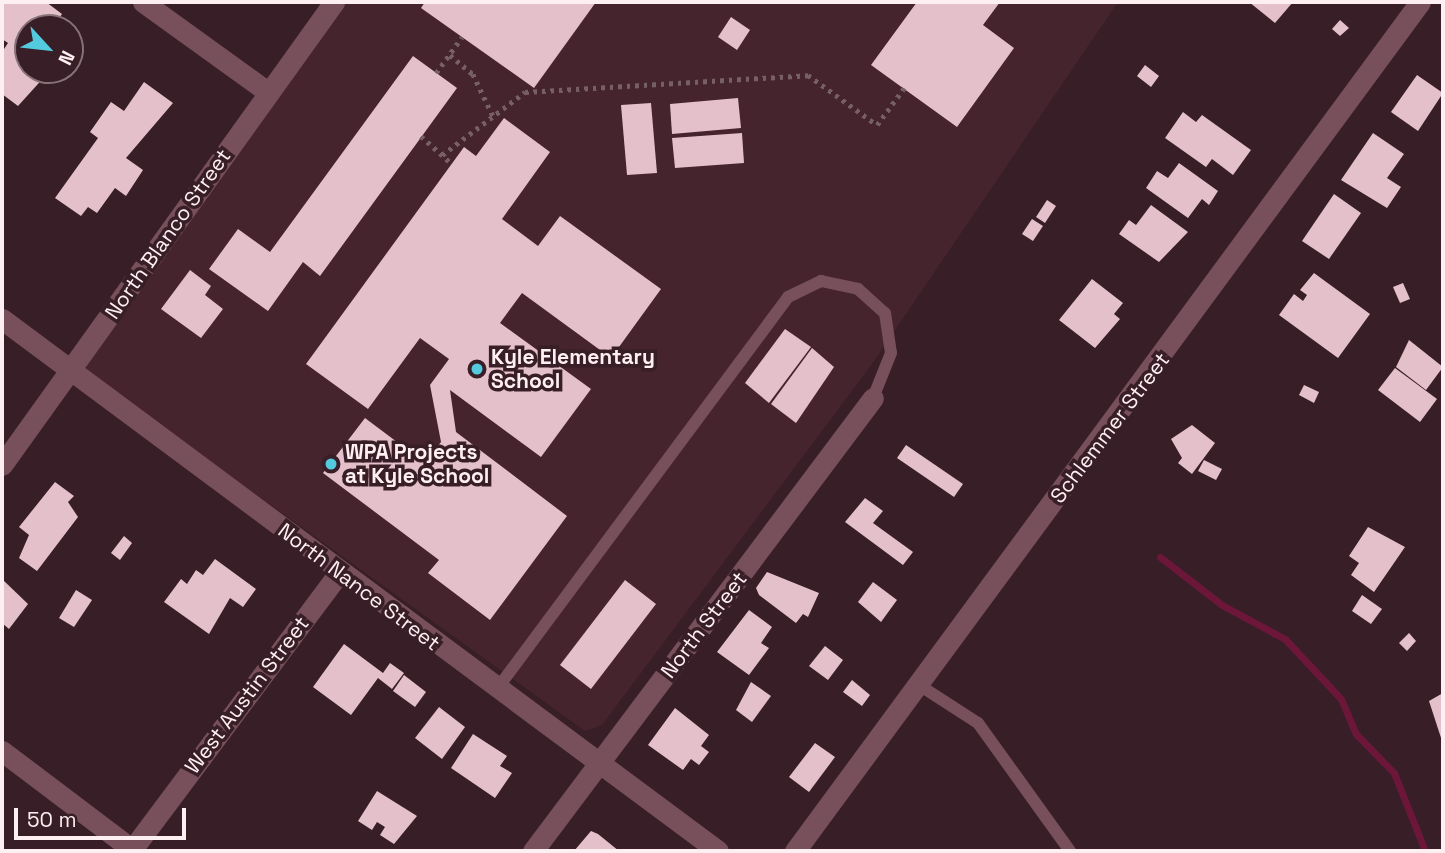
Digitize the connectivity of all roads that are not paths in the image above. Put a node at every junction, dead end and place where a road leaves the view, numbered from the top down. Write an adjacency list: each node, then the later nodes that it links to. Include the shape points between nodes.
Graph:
1 (143, 2): 4 (street)
2 (334, 2): 4 (street, North Blanco Street)
3 (1420, 2): 10 (street, Schlemmer Street)
4 (269, 93): 6 (street, North Blanco Street)
5 (2, 319): 6 (street, North Nance Street)
6 (71, 371): 8 (street, North Blanco Street); 9 (street, North Nance Street)
7 (873, 398): 11 (lane, via 891,353 885,313 858,289 821,281 788,297); 13 (street, North Street)
8 (2, 465)
9 (339, 573): 11 (street, North Nance Street); 14 (street, West Austin Street)
10 (919, 685): 17 (street, Schlemmer Street); 18 (lane, via 978,723)
11 (497, 689): 13 (street, North Nance Street)
12 (2, 751): 14 (street)
13 (600, 765): 15 (street, North Street); 16 (street, North Nance Street)
14 (132, 851)
15 (533, 851)
16 (718, 851)
17 (795, 851)
18 (1070, 851)

